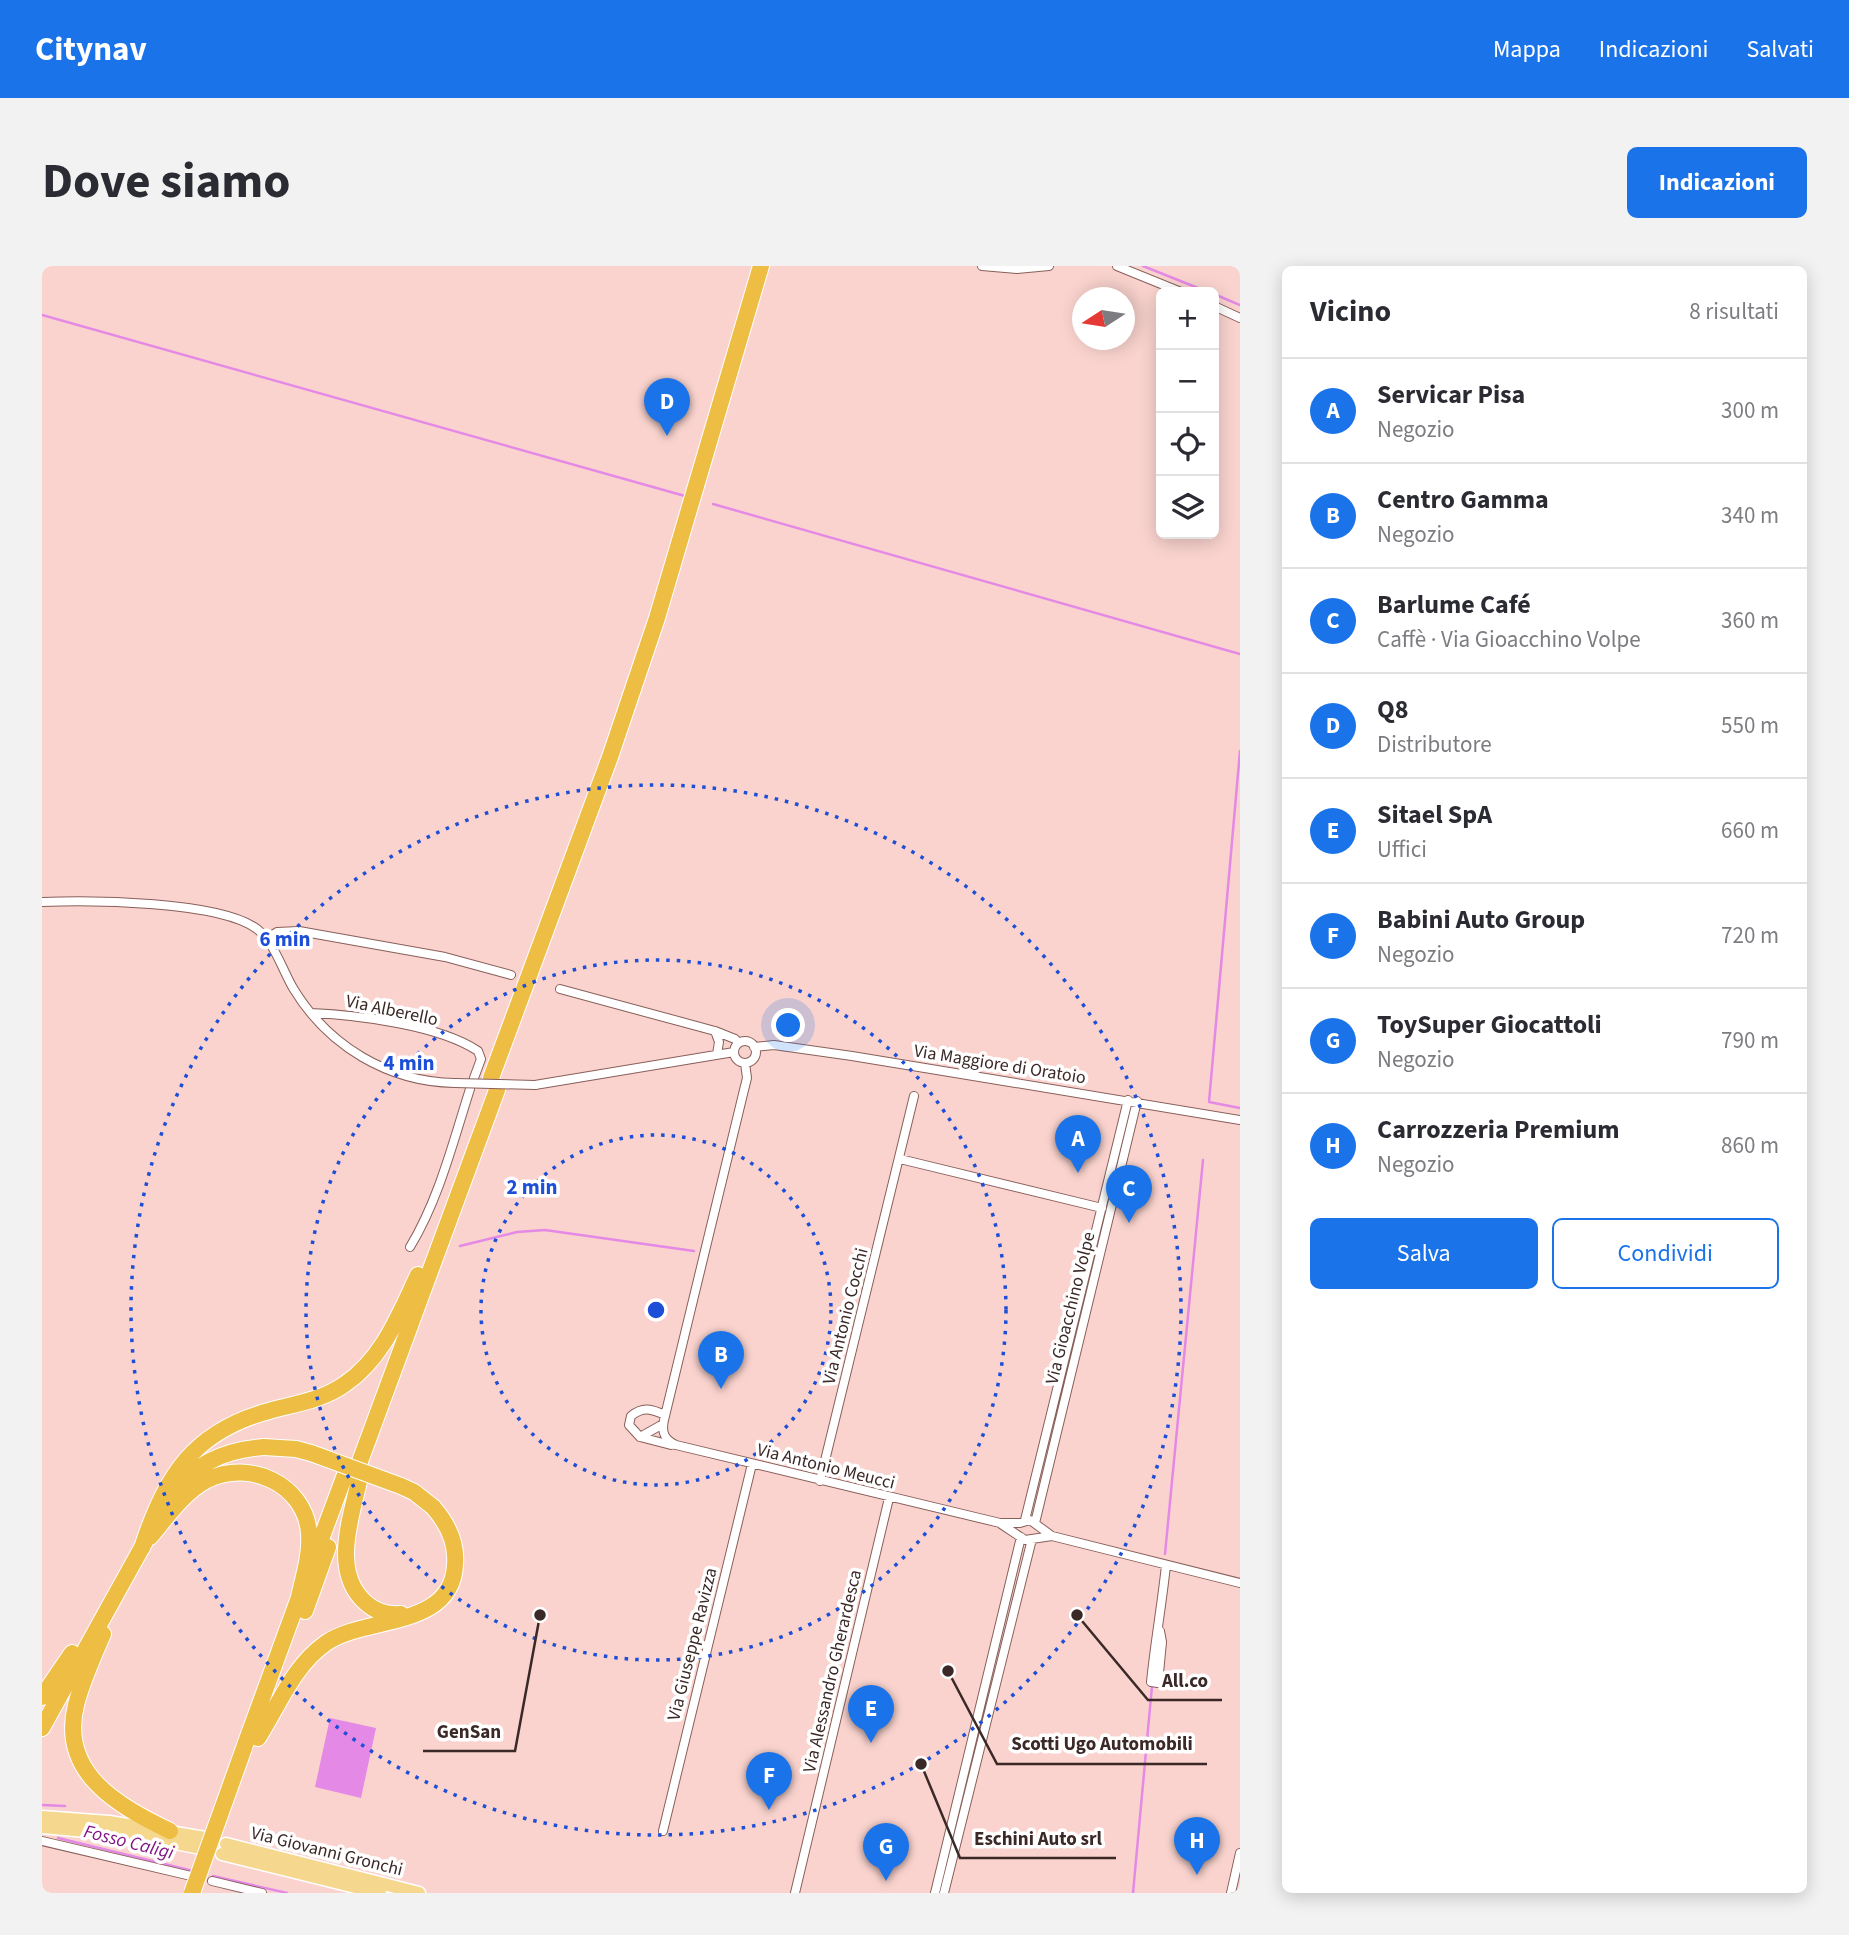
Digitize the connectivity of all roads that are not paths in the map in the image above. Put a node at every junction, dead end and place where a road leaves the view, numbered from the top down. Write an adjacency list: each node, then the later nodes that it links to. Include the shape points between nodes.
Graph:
1 (761, 266): 21 (highway, via 657,618)
2 (771, 266): 21 (highway, via 644,687)
3 (982, 266): 4 (street)
4 (1049, 266)
5 (1117, 266): 6 (street)
6 (1169, 287)
7 (1219, 308): 8 (street)
8 (1240, 317)
9 (42, 902): 10 (street, via 147,904 215,914 242,921)
10 (266, 939): 11 (street, via 277,932 299,930 445,957); 13 (street)
11 (512, 975)
12 (560, 989): 14 (street, Via Maggiore di Oratoio)
13 (311, 1013): 18 (street, bridge, via 342,1044 377,1066 413,1079 535,1085); 20 (street, Via Alberello, via 405,1025 449,1039 478,1051 481,1059)
14 (715, 1031): 15 (street, Via Maggiore di Oratoio); 18 (street)
15 (738, 1043): 16 (street, Via Maggiore di Oratoio, via 745,1041); 17 (street)
16 (754, 1047): 19 (street, via 754,1058); 24 (street, Via Maggiore di Oratoio, via 774,1045)
17 (734, 1052): 18 (street); 19 (street, via 736,1059)
18 (717, 1054)
19 (745, 1063): 30 (street, via 747,1077)
20 (474, 1078)
21 (494, 1084): 29 (highway); 34 (highway)
22 (470, 1089): 28 (street, via 422,1228)
23 (914, 1096): 26 (street, Via Antonio Cocchi)
24 (1133, 1101): 25 (street, Via Maggiore di Oratoio); 27 (street, Via Gioacchino Volpe); 39 (street, Via Gioacchino Volpe)
25 (1240, 1120)
26 (900, 1159): 27 (street); 35 (street, Via Antonio Cocchi)
27 (1102, 1208): 37 (street, Via Gioacchino Volpe)
28 (410, 1247)
29 (418, 1275): 34 (highway); 43 (highway, via 384,1343 355,1376 327,1394 231,1423 191,1452 162,1496)
30 (664, 1420): 31 (street); 31 (street, via 646,1409 633,1414 630,1428); 32 (street, via 665,1437)
31 (640, 1437): 32 (street, Via Antonio Meucci)
32 (676, 1445): 33 (street, Via Antonio Meucci)
33 (752, 1464): 35 (street, Via Antonio Meucci); 56 (street, Via Giuseppe Ravizza)
34 (355, 1469): 47 (highway); 48 (highway, via 346,1551 349,1579 359,1596 375,1609 391,1614); 52 (highway)
35 (820, 1481): 36 (street, Via Antonio Meucci)
36 (889, 1498): 38 (street, Via Antonio Meucci); 64 (street, Via Alessandro Gherardesca)
37 (1023, 1522): 38 (street, Via Antonio Meucci); 39 (street, Via Antonio Meucci); 40 (street)
38 (1000, 1523): 40 (street, Via Antonio Meucci)
39 (1036, 1525): 41 (street, Via Antonio Meucci); 42 (street)
40 (1020, 1536): 42 (street, Via Antonio Meucci); 65 (street)
41 (1052, 1536): 42 (street, Via Antonio Meucci); 44 (street, Via Antonio Meucci)
42 (1033, 1539): 66 (street)
43 (142, 1548): 45 (highway); 47 (highway, via 176,1507 208,1479 229,1473 258,1474 291,1493 307,1520 310,1542); 48 (highway, bridge, via 173,1494 211,1459 264,1447 296,1449 401,1486 433,1507 449,1532 456,1564 447,1590)
44 (1166, 1564): 46 (street, Via Antonio Meucci); 49 (street)
45 (124, 1580): 50 (highway, via 101,1606); 51 (highway); 55 (highway, via 78,1697 75,1741 88,1775 103,1792)
46 (1240, 1583)
47 (298, 1602): 52 (highway)
48 (421, 1612): 52 (highway, via 344,1632 322,1646 295,1675)
49 (1160, 1631): 49 (street, via 1162,1642 1158,1683 1152,1682)
50 (42, 1698)
51 (42, 1728)
52 (252, 1746): 59 (highway, bridge); 60 (highway)
53 (42, 1817): 55 (main road)
54 (42, 1827): 55 (main road, via 203,1843)
55 (170, 1831)
56 (663, 1831)
57 (42, 1841): 59 (street)
58 (1240, 1853): 67 (street)
59 (192, 1885)
60 (207, 1887): 61 (street)
61 (262, 1893)
62 (380, 1893): 63 (main road, Via Giovanni Gronchi, via 224,1849)
63 (419, 1893)
64 (795, 1893)
65 (935, 1893)
66 (944, 1893)
67 (1231, 1893)

